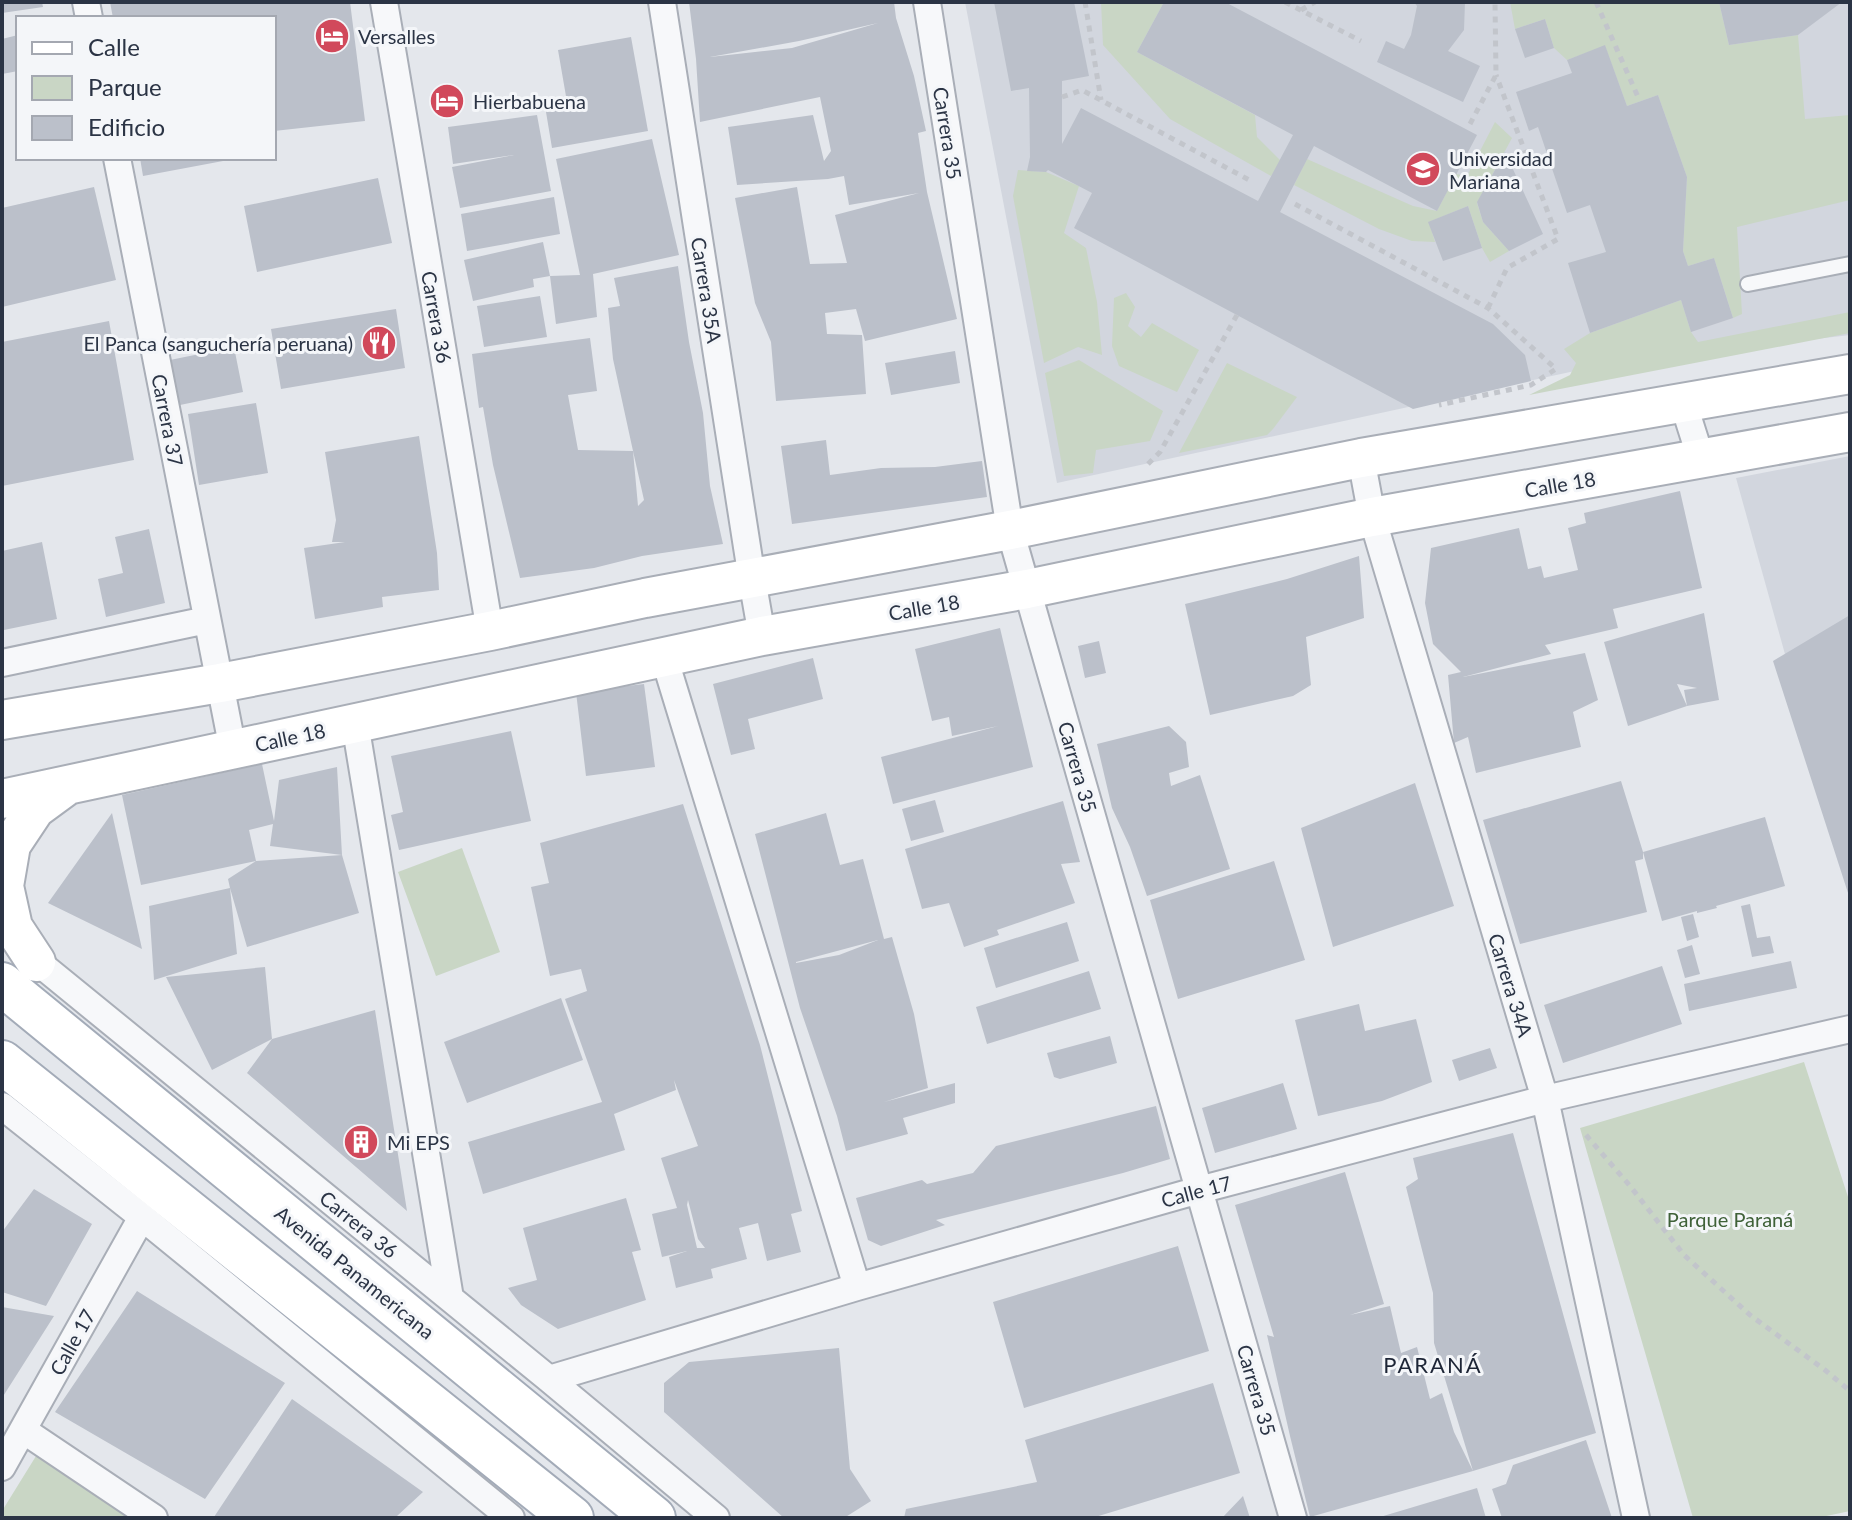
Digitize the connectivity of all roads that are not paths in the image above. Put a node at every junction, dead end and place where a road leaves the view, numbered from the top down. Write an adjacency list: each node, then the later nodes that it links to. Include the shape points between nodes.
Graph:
1 (384, 2): 17 (street, Carrera 36)
2 (662, 2): 14 (street, Carrera 35A)
3 (927, 2): 13 (street, Carrera 35)
4 (117, 160): 16 (street, Carrera 37)
5 (1850, 264): 6 (lane)
6 (1748, 284)
7 (1850, 374): 8 (main road)
8 (1683, 402): 10 (main road); 11 (street)
9 (1850, 432): 11 (main road, Calle 18)
10 (1361, 458): 12 (street, Carrera 34A); 13 (main road)
11 (1701, 459): 12 (main road, Calle 18)
12 (1372, 517): 15 (main road, Calle 18); 31 (street, Carrera 34A)
13 (1010, 530): 14 (main road); 15 (street, Carrera 35)
14 (752, 579): 17 (main road); 18 (street, Carrera 35A)
15 (1027, 589): 18 (main road, Calle 18); 33 (street, Carrera 35)
16 (207, 620): 20 (street); 21 (street, Carrera 37)
17 (490, 631): 21 (main road)
18 (762, 636): 19 (main road, Calle 18)
19 (664, 657): 23 (main road, Calle 18); 35 (street)
20 (2, 663)
21 (220, 683): 22 (main road); 24 (street, Carrera 37)
22 (2, 720)
23 (355, 723): 24 (main road, Calle 18); 36 (street)
24 (233, 750): 25 (main road, Calle 18)
25 (68, 785): 26 (main road, Calle 18); 28 (main road, via 35,809 11,845 4,886)
26 (2, 799)
27 (2, 932): 28 (street, Carrera 36)
28 (19, 973): 36 (street, Carrera 36); 43 (main road, Avenida Panamericana, via 56,1027)
29 (1848, 1036): 31 (street, Calle 17)
30 (2, 1062): 42 (main road)
31 (1545, 1099): 33 (street, Calle 17); 46 (street, Carrera 34A)
32 (2, 1106): 34 (street)
33 (1199, 1190): 35 (street, Calle 17); 45 (street, Carrera 35)
34 (142, 1217): 38 (street, Calle 17); 41 (street)
35 (857, 1287): 37 (street, Calle 17)
36 (450, 1298): 37 (street, Carrera 36)
37 (549, 1379): 44 (street, Carrera 36)
38 (23, 1430): 39 (street, Calle 17); 40 (street)
39 (2, 1467)
40 (154, 1518)
41 (511, 1518)
42 (572, 1518)
43 (654, 1518)
44 (716, 1518)
45 (1293, 1518)
46 (1636, 1518)

